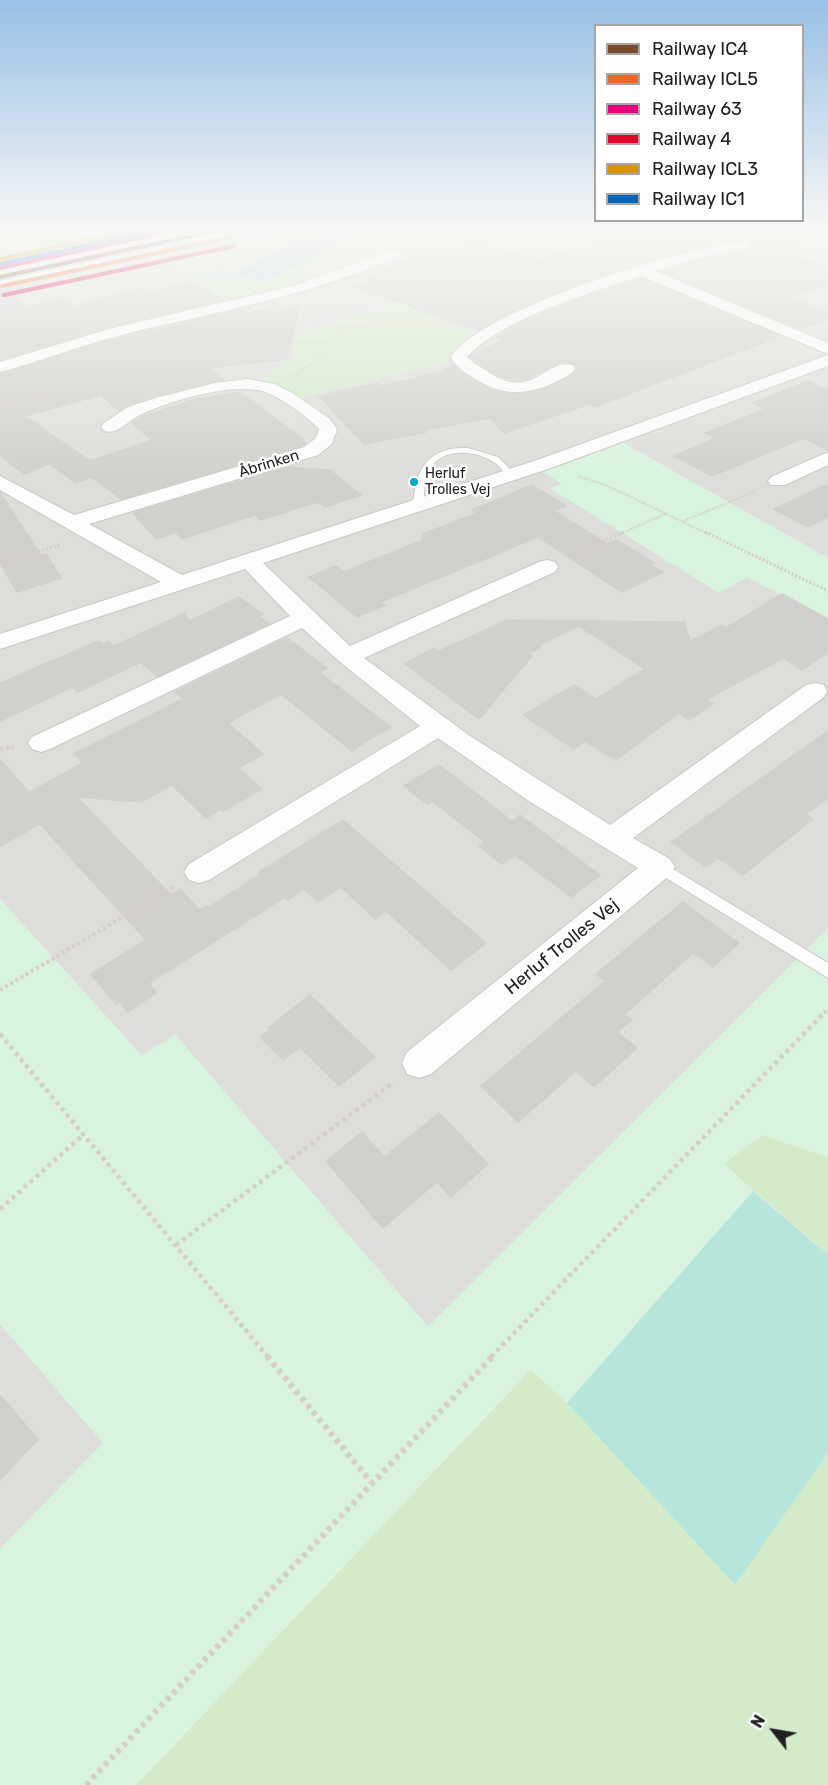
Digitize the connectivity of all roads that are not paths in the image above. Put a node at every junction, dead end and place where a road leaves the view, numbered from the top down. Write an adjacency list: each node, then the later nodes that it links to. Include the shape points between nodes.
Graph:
1 (210, 311): 6 (street, via 97,336)
2 (532, 311): 7 (street, via 465,346 459,356 461,361 494,385 512,389 540,383)
3 (738, 311): 4 (street)
4 (828, 349)
5 (828, 360): 10 (street)
6 (0, 367)
7 (567, 369)
8 (110, 427): 15 (street, Åbrinken, via 132,412 240,384 270,388 328,429 319,446 302,454)
9 (828, 458): 11 (street)
10 (512, 475): 14 (street); 14 (lane, via 484,454 446,452 427,465)
11 (778, 481)
12 (0, 482): 13 (street)
13 (10, 496): 15 (street)
14 (417, 506): 16 (street)
15 (72, 522): 18 (street)
16 (250, 562): 18 (street); 19 (street)
17 (547, 567): 21 (street)
18 (181, 584): 20 (street)
19 (305, 618): 21 (street); 24 (street)
20 (0, 642)
21 (347, 656): 23 (street)
22 (815, 691): 25 (street)
23 (437, 727): 25 (street); 27 (street)
24 (40, 743)
25 (611, 839): 26 (street)
26 (660, 867): 28 (lane); 29 (street, Herluf Trolles Vej)
27 (199, 872)
28 (828, 971)
29 (420, 1062)

